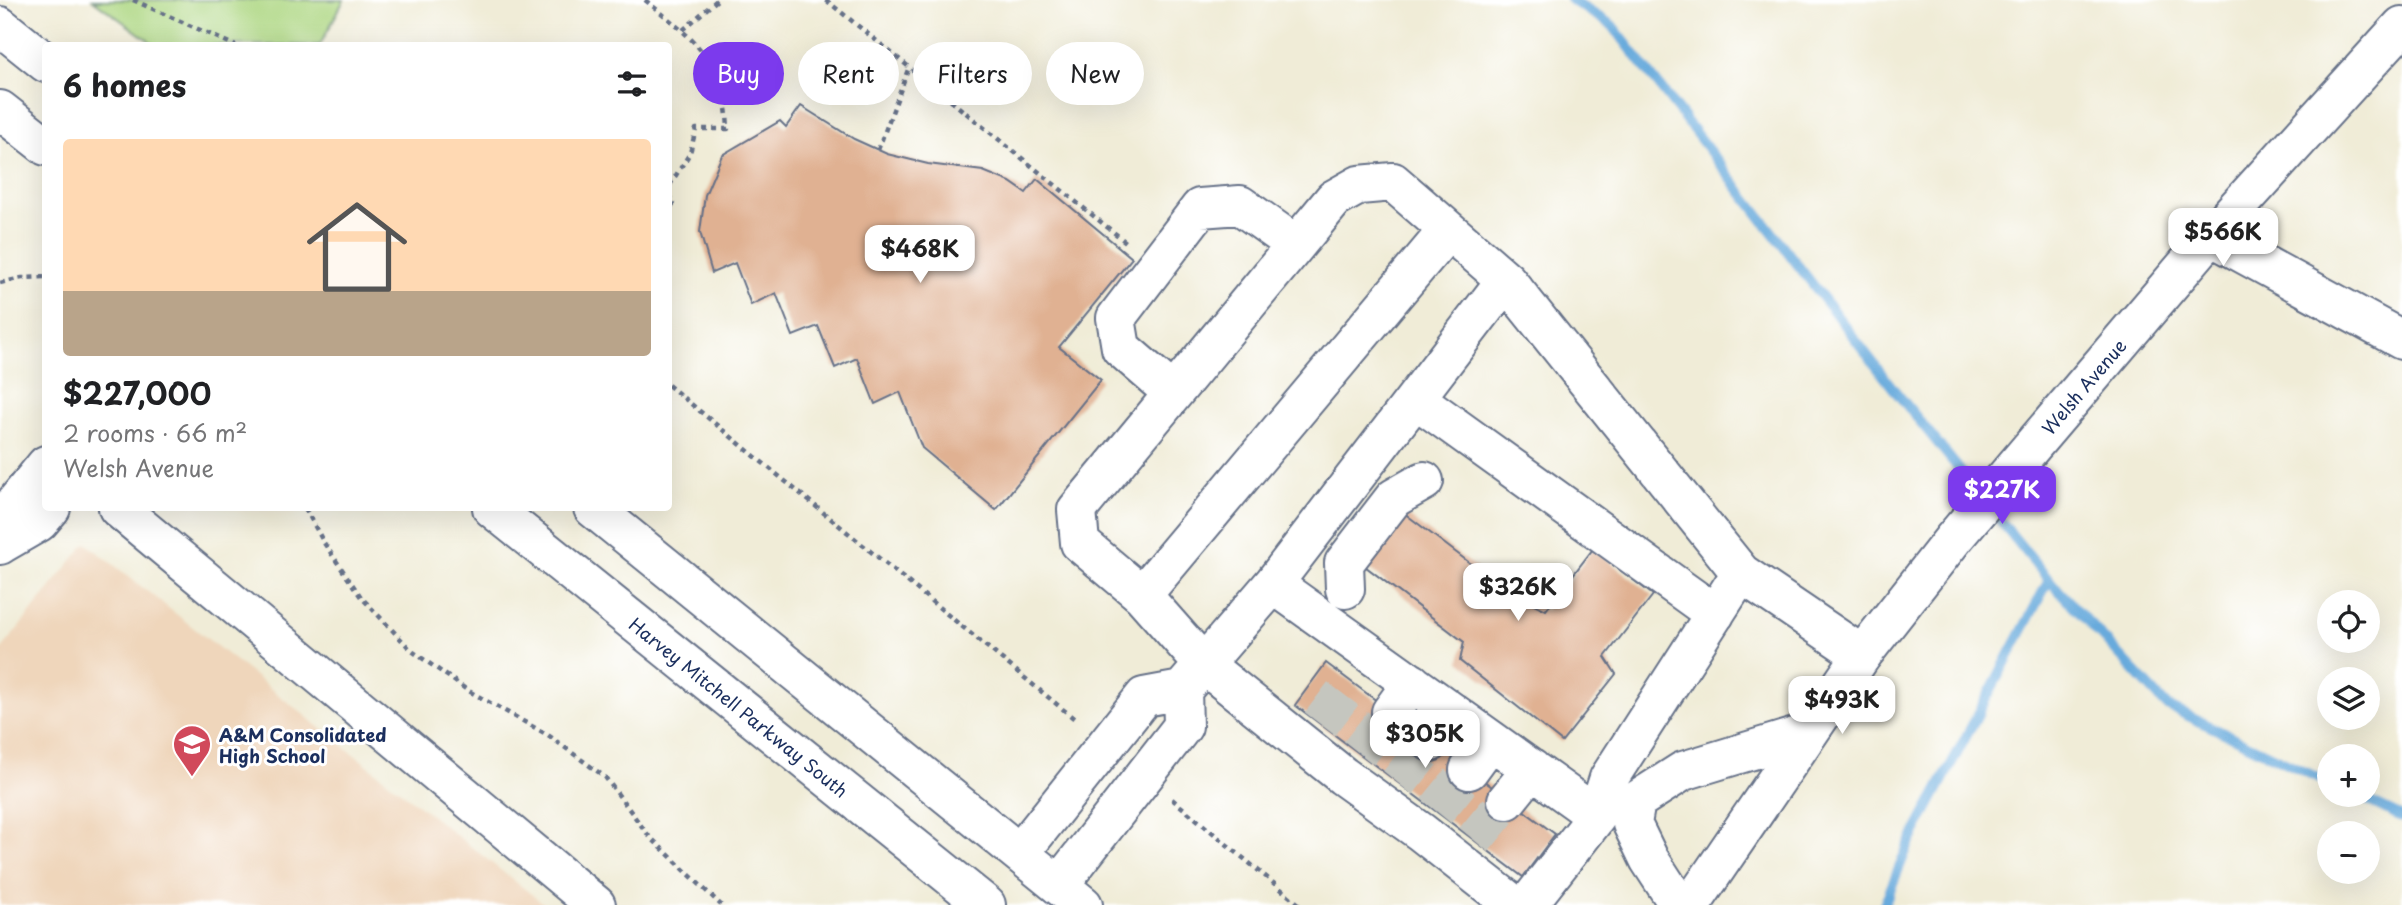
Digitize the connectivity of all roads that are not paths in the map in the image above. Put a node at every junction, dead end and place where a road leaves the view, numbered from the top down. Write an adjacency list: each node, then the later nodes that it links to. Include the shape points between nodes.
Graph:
1 (0, 26): 3 (main road)
2 (2402, 26): 7 (main road, Welsh Avenue)
3 (42, 60)
4 (0, 110): 5 (main road)
5 (42, 143)
6 (1448, 230): 8 (main road, via 1394,182 1359,185 1334,199); 9 (main road); 21 (main road)
7 (2211, 236): 10 (main road); 23 (main road, Welsh Avenue, via 2004,477)
8 (1296, 245): 11 (main road); 11 (main road, via 1240,205 1200,208 1115,317 1121,348)
9 (1506, 280): 12 (main road); 19 (main road)
10 (2402, 340)
11 (1173, 393): 21 (main road, via 1077,510 1080,542)
12 (1438, 416): 20 (main road); 20 (main road, via 1414,497 1394,498); 22 (main road)
13 (42, 470): 18 (main road, via 16,502)
14 (48, 511): 18 (main road, via 39,522)
15 (122, 511): 32 (main road)
16 (496, 511): 33 (main road, Harvey Mitchell Parkway South)
17 (597, 511): 30 (main road)
18 (1, 544)
19 (1741, 573): 22 (main road); 23 (main road)
20 (1319, 591): 24 (main road); 26 (main road, via 1363,669 1480,755)
21 (1142, 595): 24 (main road)
22 (1715, 614): 27 (main road)
23 (1862, 655): 25 (main road, Welsh Avenue)
24 (1193, 677): 30 (main road, via 1144,697); 31 (main road, via 1183,726 1143,776); 34 (main road, via 1311,734 1467,850)
25 (1808, 733): 27 (main road); 37 (main road, Welsh Avenue)
26 (1532, 769): 28 (main road); 29 (main road)
27 (1623, 790): 29 (main road); 36 (main road, via 1632,824 1649,859)
28 (1507, 800)
29 (1597, 816): 35 (main road)
30 (1020, 853): 31 (main road)
31 (1071, 895)
32 (576, 899)
33 (986, 905)
34 (1514, 905)
35 (1527, 905)
36 (1679, 905)
37 (1691, 905)

